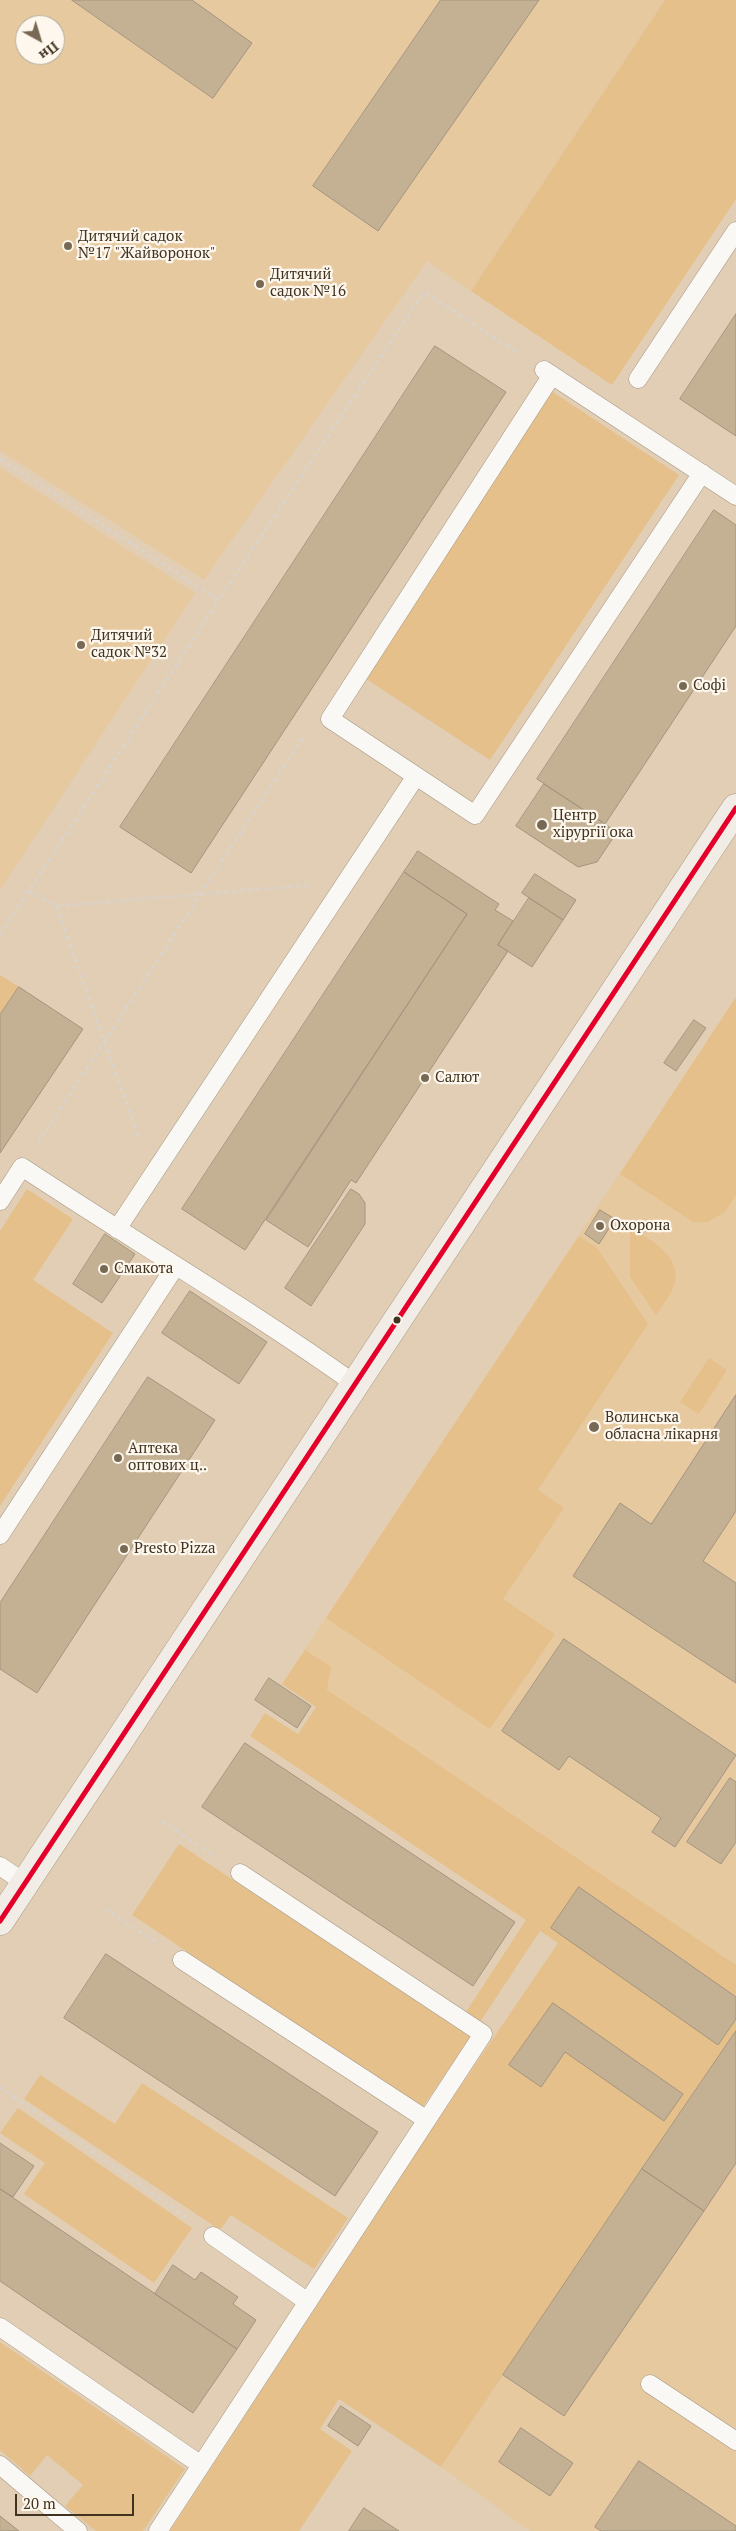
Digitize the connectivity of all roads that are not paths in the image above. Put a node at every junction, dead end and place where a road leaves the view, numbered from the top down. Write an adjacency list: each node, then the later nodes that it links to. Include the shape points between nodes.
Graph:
1 (736, 231): 2 (lane)
2 (638, 379)
3 (702, 473): 4 (lane); 5 (lane, via 475,815); 5 (lane, via 548,373 330,719)
4 (736, 496)
5 (416, 776): 8 (lane)
6 (736, 808): 10 (street)
7 (0, 1201): 8 (lane, via 22,1167)
8 (117, 1229): 9 (lane)
9 (176, 1267): 10 (lane, via 292,1339); 11 (lane)
10 (355, 1384): 14 (street)
11 (0, 1535)
12 (0, 1866): 14 (lane)
13 (240, 1873): 17 (lane, via 483,2034)
14 (25, 1883): 15 (street)
15 (0, 1921)
16 (182, 1960): 17 (lane)
17 (427, 2120): 19 (lane)
18 (213, 2236): 19 (lane)
19 (308, 2302): 24 (lane)
20 (0, 2327): 24 (lane)
21 (650, 2384): 22 (lane)
22 (736, 2441)
23 (0, 2465): 25 (lane)
24 (201, 2465): 26 (lane)
25 (78, 2531)
26 (158, 2531)

